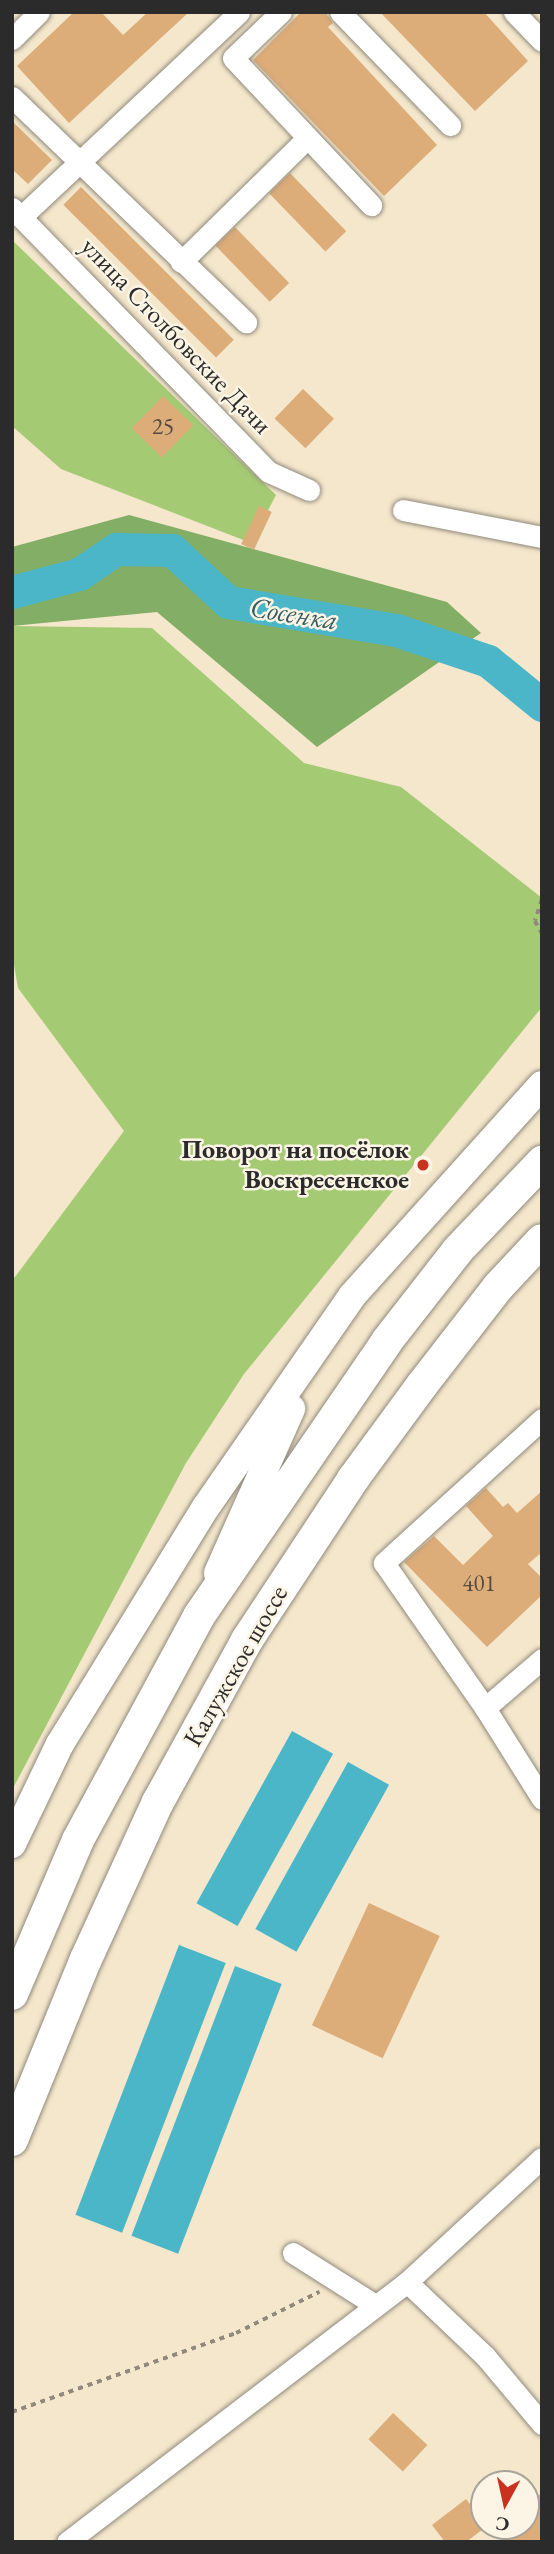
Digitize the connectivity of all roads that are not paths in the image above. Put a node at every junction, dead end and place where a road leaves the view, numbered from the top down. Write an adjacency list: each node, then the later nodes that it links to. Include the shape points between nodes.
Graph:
1 (39, 12): 6 (street)
2 (239, 12): 7 (street)
3 (281, 12): 9 (street)
4 (340, 12): 11 (street)
5 (514, 12): 8 (street)
6 (12, 39)
7 (208, 41): 9 (street); 13 (street)
8 (542, 41)
9 (233, 58): 12 (street)
10 (12, 97): 13 (street)
11 (450, 125)
12 (307, 138): 14 (street); 16 (street)
13 (79, 164): 15 (street); 16 (street)
14 (371, 205)
15 (17, 213): 18 (street, улица Столбовские Дачи, via 269,472)
16 (181, 262): 17 (street)
17 (246, 322)
18 (309, 490)
19 (404, 510): 20 (street)
20 (542, 537)
21 (542, 1085): 24 (main road, via 352,1296)
22 (542, 1162): 26 (highway, Калужское шоссе, via 458,1250 387,1341)
23 (542, 1240): 32 (highway, Калужское шоссе, via 498,1287 352,1479 247,1640 158,1802 86,1959)
24 (325, 1336): 26 (main road); 30 (main road, via 199,1519 60,1744)
25 (542, 1419): 28 (street, via 384,1563)
26 (199, 1616): 31 (highway, Калужское шоссе, via 78,1840)
27 (542, 1659): 28 (street)
28 (485, 1708): 29 (street)
29 (542, 1800)
30 (12, 1844)
31 (12, 1994)
32 (12, 2140)
33 (542, 2158): 35 (street)
34 (293, 2253): 36 (street)
35 (407, 2282): 36 (street); 37 (street, via 485,2356)
36 (375, 2305): 38 (street)
37 (542, 2424)
38 (67, 2542)

